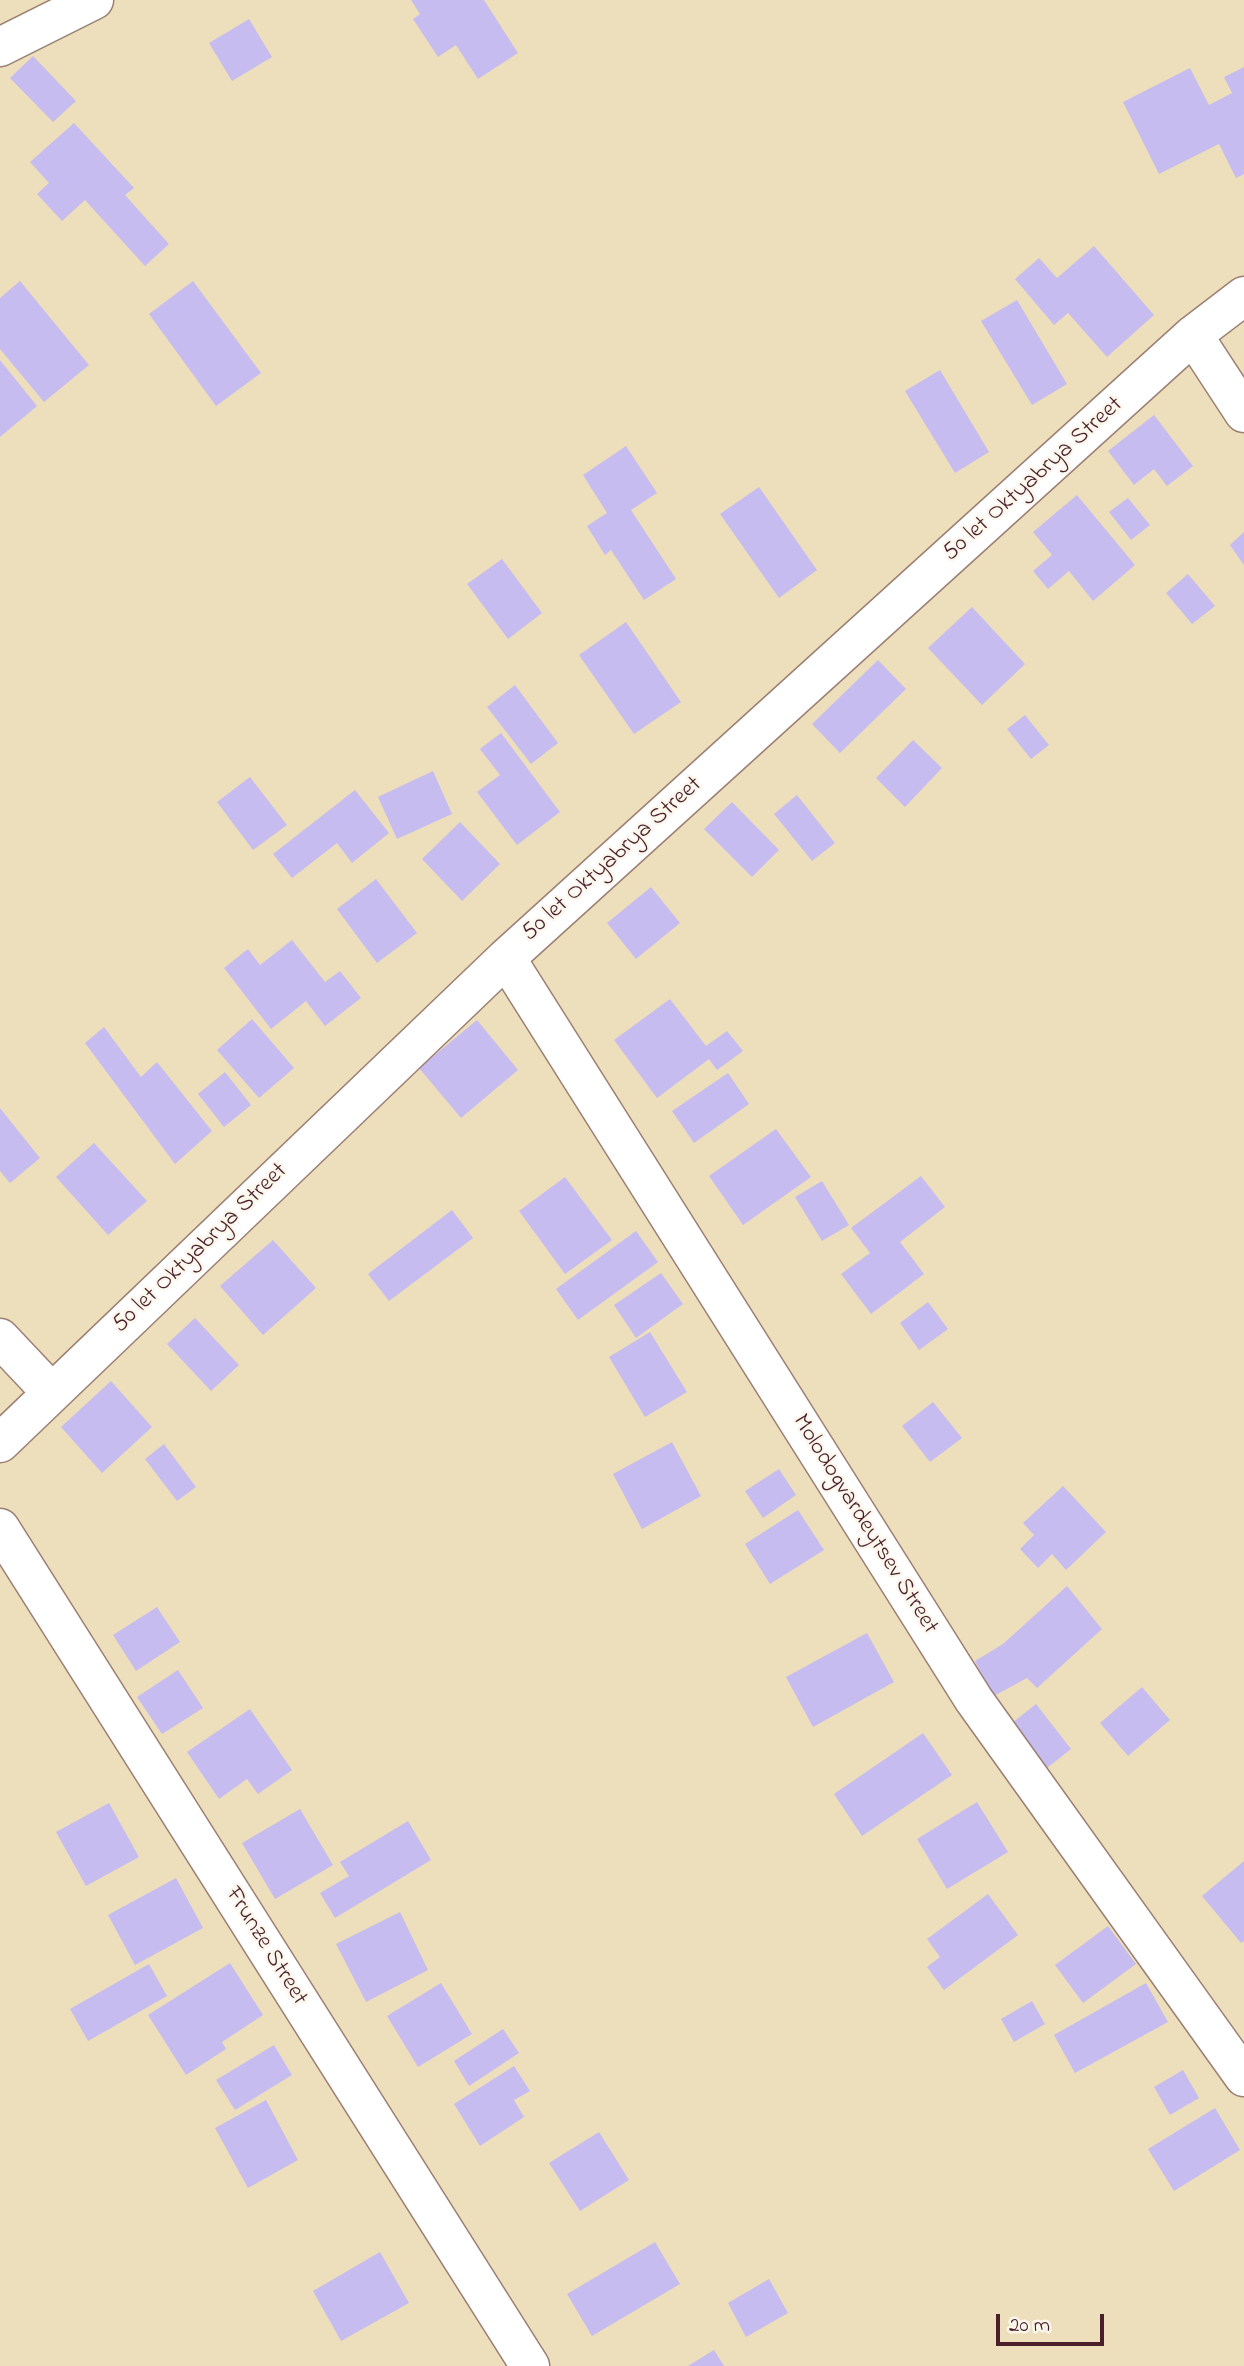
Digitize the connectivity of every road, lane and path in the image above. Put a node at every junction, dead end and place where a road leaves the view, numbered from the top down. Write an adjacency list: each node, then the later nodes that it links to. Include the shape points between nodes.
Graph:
1 (94, 0): 2 (street)
2 (0, 47)
3 (1244, 296): 4 (street, 50 let Oktyabrya Street)
4 (1193, 335): 5 (street); 6 (street, 50 let Oktyabrya Street)
5 (1244, 413)
6 (506, 958): 8 (street, 50 let Oktyabrya Street); 11 (street, Molodogvardeytsev Street, via 974,1700)
7 (0, 1338): 8 (street)
8 (51, 1392): 9 (street, 50 let Oktyabrya Street)
9 (0, 1443)
10 (0, 1528): 12 (street, Frunze Street)
11 (1244, 2077)
12 (530, 2366)

